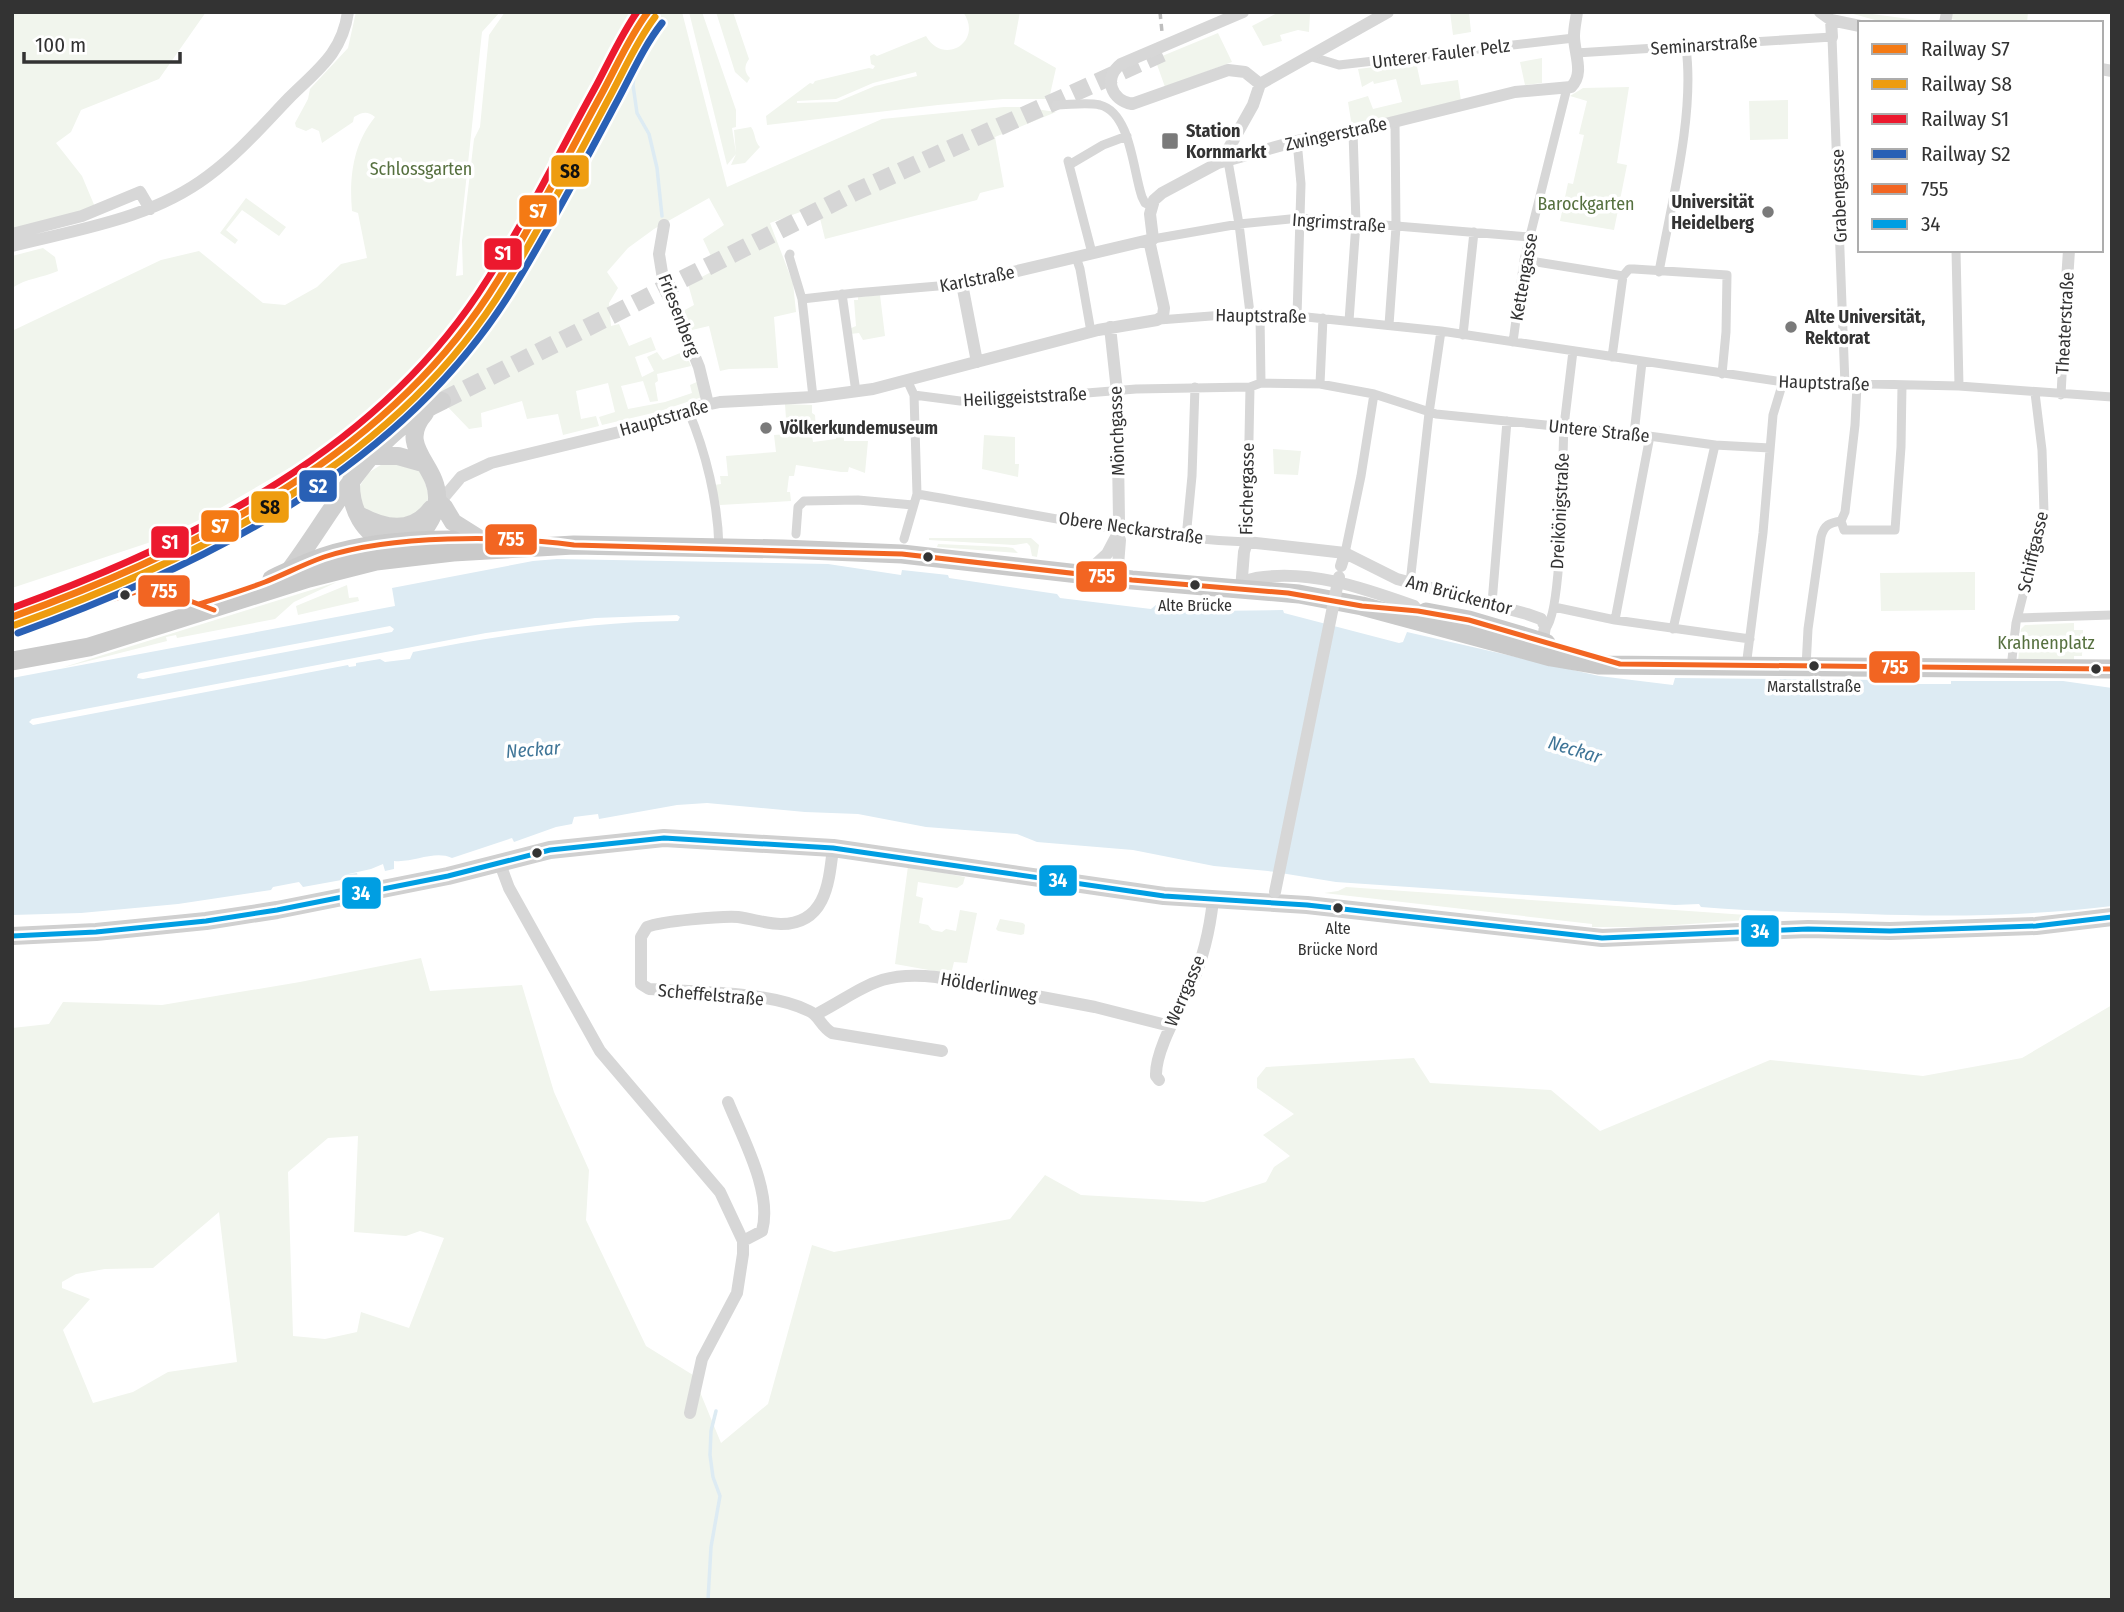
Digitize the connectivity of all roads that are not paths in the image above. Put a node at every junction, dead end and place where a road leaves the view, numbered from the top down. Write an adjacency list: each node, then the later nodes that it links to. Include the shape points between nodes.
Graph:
1 (348, 12): 22 (street, via 332,55 245,144 205,178)
2 (1242, 12): 13 (street, via 1121,64 1112,75 1111,89 1117,98 1132,104 1228,70 1245,72)
3 (1388, 12): 12 (street)
4 (1577, 12): 9 (street, Kettengasse)
5 (1820, 12): 6 (street)
6 (1831, 20): 7 (street); 8 (street, Grabengasse)
7 (1858, 26)
8 (1832, 37): 10 (street, Seminarstraße); 65 (street, Grabengasse, via 1841,139)
9 (1574, 38): 11 (street, Kettengasse); 12 (street, Unterer Fauler Pelz, via 1344,65)
10 (1686, 48): 11 (street, Seminarstraße); 39 (street, via 1682,140)
11 (1581, 53): 14 (street, Kettengasse, via 1577,80)
12 (1309, 56): 13 (street)
13 (1260, 84): 20 (street)
14 (1567, 88): 16 (street, Zwingerstraße, via 1515,92); 30 (street, Kettengasse)
15 (1056, 105): 18 (street, via 1105,107 1118,117)
16 (1395, 122): 17 (street, Zwingerstraße); 27 (street)
17 (1353, 132): 19 (street, Zwingerstraße); 25 (street)
18 (1127, 136): 21 (street, via 1140,191); 35 (street, via 1068,163)
19 (1297, 141): 20 (street, Zwingerstraße); 23 (street)
20 (1223, 162): 21 (street, Zwingerstraße, via 1162,193); 24 (street)
21 (1151, 206): 31 (street)
22 (150, 209): 29 (street, via 140,192 82,216); 32 (street)
23 (1300, 218): 24 (street, Ingrimstraße); 25 (street, Ingrimstraße); 46 (street)
24 (1239, 223): 31 (street, Ingrimstraße); 45 (street)
25 (1356, 223): 27 (street, Ingrimstraße); 49 (street)
26 (664, 225): 79 (street, Friesenberg, via 659,254 663,279 699,367)
27 (1396, 227): 28 (street, Ingrimstraße); 50 (street)
28 (1474, 232): 30 (street, Ingrimstraße); 54 (street)
29 (12, 234)
30 (1530, 237): 38 (street, Kettengasse)
31 (1151, 240): 35 (street, Karlstraße); 48 (street, via 1164,308)
32 (12, 246)
33 (1956, 252): 68 (street)
34 (2069, 252): 41 (street, Theaterstraße)
35 (1092, 253): 37 (street, Karlstraße)
36 (790, 254): 44 (street)
37 (1076, 257): 42 (street, Karlstraße); 53 (street)
38 (1524, 264): 40 (street); 55 (street, Kettengasse)
39 (1659, 272): 40 (street, via 1629,269); 60 (street, via 1727,275)
40 (1623, 276): 57 (street)
41 (2067, 281): 77 (street, Theaterstraße)
42 (962, 285): 43 (street, Karlstraße); 58 (street)
43 (842, 294): 44 (street, Karlstraße); 72 (street)
44 (802, 299): 73 (street)
45 (1255, 313): 46 (street, Hauptstraße); 48 (street, Hauptstraße); 63 (street)
46 (1297, 316): 47 (street, Hauptstraße)
47 (1323, 318): 49 (street, Hauptstraße); 64 (street)
48 (1157, 320): 51 (street, Hauptstraße)
49 (1349, 321): 50 (street, Hauptstraße)
50 (1389, 325): 52 (street, Hauptstraße)
51 (1110, 327): 53 (street, Hauptstraße); 71 (street, Mönchgasse)
52 (1441, 331): 54 (street, Hauptstraße); 81 (street)
53 (1091, 332): 58 (street, Hauptstraße)
54 (1463, 335): 55 (street, Hauptstraße)
55 (1513, 342): 56 (street, Hauptstraße)
56 (1573, 351): 57 (street, Hauptstraße); 83 (street, Dreikönigstraße)
57 (1612, 357): 59 (street, Hauptstraße)
58 (977, 362): 61 (street, Hauptstraße)
59 (1642, 365): 60 (street, Hauptstraße, via 1659,360); 84 (street)
60 (1722, 374): 62 (street, Hauptstraße)
61 (907, 380): 72 (street, Hauptstraße); 76 (street)
62 (1783, 382): 65 (street, Hauptstraße); 87 (street)
63 (1261, 383): 64 (street, Untere Straße); 70 (street, Heiliggeiststraße)
64 (1320, 384): 75 (street, Untere Straße)
65 (1846, 385): 66 (street, Hauptstraße)
66 (1857, 385): 67 (street, Hauptstraße); 95 (street)
67 (1902, 385): 68 (street, Hauptstraße, via 1925,381); 95 (street, via 1895,530 1844,530)
68 (1959, 386): 74 (street, Hauptstraße)
69 (1195, 387): 70 (street, Heiliggeiststraße); 71 (street, Heiliggeiststraße); 98 (street)
70 (1250, 387): 101 (street, Fischergasse)
71 (1117, 391): 76 (street, Heiliggeiststraße, via 988,401); 96 (street, Mönchgasse)
72 (856, 392): 73 (street, Hauptstraße)
73 (812, 393): 79 (street, Hauptstraße)
74 (2035, 393): 77 (street, Hauptstraße); 116 (street, Schiffgasse, via 2044,512)
75 (1374, 394): 81 (street, Untere Straße); 104 (street)
76 (914, 395): 91 (street)
77 (2061, 395): 78 (street, Hauptstraße)
78 (2112, 397)
79 (708, 404): 80 (street, Hauptstraße)
80 (688, 410): 92 (street, Hauptstraße, via 648,425 491,463 461,477); 103 (street, via 705,460)
81 (1429, 416): 82 (street, Untere Straße); 109 (street)
82 (1507, 421): 83 (street, Untere Straße); 111 (street)
83 (1564, 426): 84 (street, Untere Straße); 112 (street, Dreikönigstraße)
84 (1634, 434): 85 (street, Untere Straße)
85 (1650, 436): 86 (street, Untere Straße); 117 (street)
86 (1715, 445): 87 (street, Untere Straße); 118 (street)
87 (1770, 448): 120 (street)
88 (370, 456): 89 (main road, via 398,456); 89 (main road, via 419,411 442,401 425,413 415,429 414,440); 90 (main road)
89 (424, 463): 92 (main road)
90 (351, 480): 94 (main road); 106 (main road)
91 (917, 494): 93 (street); 96 (street, Obere Neckarstraße)
92 (437, 501): 94 (main road, via 420,520 402,528 382,526); 99 (main road, via 453,522); 105 (main road, via 424,530)
93 (913, 505): 97 (street, via 804,501 798,507); 100 (street)
94 (356, 513): 105 (main road, via 366,529)
95 (1841, 521): 122 (street, via 1827,525 1821,537)
96 (1117, 532): 98 (street, Obere Neckarstraße); 107 (street, via 1107,554); 108 (street, Mönchgasse)
97 (796, 534)
98 (1186, 538): 101 (street, Obere Neckarstraße)
99 (480, 539): 102 (main road); 105 (main road)
100 (904, 539)
101 (1242, 541): 104 (street, Obere Neckarstraße); 110 (street, Fischergasse)
102 (574, 545): 103 (main road); 105 (main road)
103 (719, 548): 107 (main road, via 902,554)
104 (1347, 548): 109 (street, Am Brückentor, via 1364,562); 127 (street, bridge)
105 (404, 550): 106 (main road, via 324,557); 121 (main road, via 100,644)
106 (289, 571): 121 (main road)
107 (1084, 575): 108 (main road)
108 (1117, 579): 110 (main road)
109 (1410, 583): 111 (street, Am Brückentor)
110 (1241, 590): 113 (main road, via 1298,594); 114 (street, via 1256,578 1313,577 1403,602)
111 (1492, 598): 119 (street, Am Brückentor, via 1543,621)
112 (1555, 603): 117 (street); 119 (street, Dreikönigstraße)
113 (1362, 606): 114 (main road); 119 (main road)
114 (1418, 611): 119 (main road)
115 (2112, 615): 116 (street)
116 (2018, 618): 123 (street, Schiffgasse)
117 (1615, 620): 118 (street)
118 (1673, 629): 120 (street, via 1738,638)
119 (1543, 641): 120 (main road, via 1620,664)
120 (1748, 651): 122 (main road)
121 (13, 661)
122 (1806, 667): 123 (main road)
123 (2011, 668): 124 (main road)
124 (2112, 669)
125 (833, 848): 126 (main road, via 664,838 575,846); 128 (main road); 131 (street, Scheffelstraße, via 828,887 808,917 782,924 728,917 651,926 642,936 641,984 645,988 764,999)
126 (500, 864): 130 (main road, via 206,921); 136 (street, via 595,1044 720,1192)
127 (1275, 897): 128 (main road); 129 (main road, via 1602,938 2036,926)
128 (1213, 900): 132 (street, Werrgasse, via 1192,983)
129 (2112, 917)
130 (12, 936)
131 (815, 1015): 132 (street, Hölderlinweg, via 869,984 913,975 1078,1003); 133 (street, Scheffelstraße, via 824,1028 837,1034)
132 (1170, 1026): 134 (street, Werrgasse, via 1156,1070)
133 (942, 1051)
134 (1158, 1080)
135 (728, 1102): 136 (street, via 756,1172 764,1207 762,1231)
136 (743, 1241): 137 (street, via 737,1293 705,1353)
137 (690, 1413)

